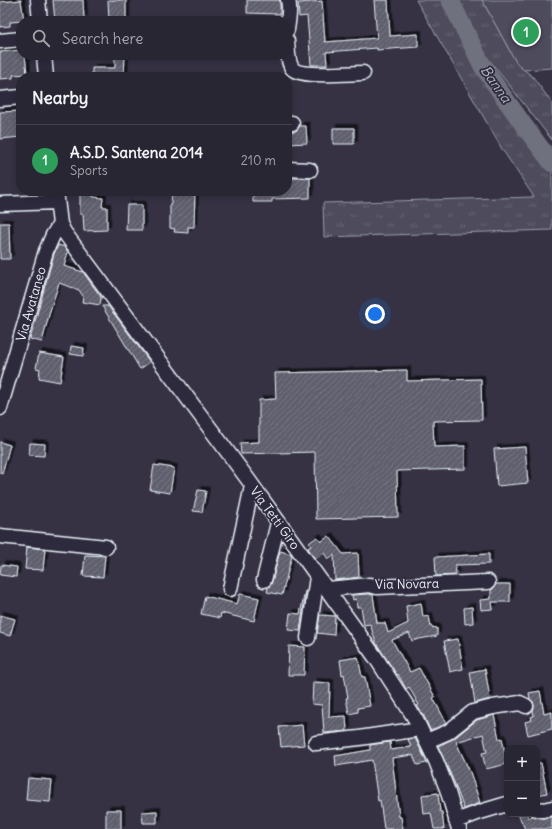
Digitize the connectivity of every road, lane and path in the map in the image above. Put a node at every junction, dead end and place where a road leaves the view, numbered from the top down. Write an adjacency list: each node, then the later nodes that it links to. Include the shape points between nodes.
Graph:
1 (38, 0): 3 (street)
2 (288, 0): 4 (street)
3 (40, 16)
4 (289, 16)
5 (16, 39): 6 (street)
6 (0, 41)
7 (44, 60): 9 (street)
8 (289, 60): 10 (street, via 293,70 297,72)
9 (46, 72)
10 (363, 73)
11 (16, 98): 12 (street)
12 (0, 99)
13 (292, 170): 14 (street)
14 (310, 170)
15 (57, 197): 16 (street); 17 (street)
16 (0, 204)
17 (60, 224): 18 (street, Via Avataneo, via 46,251); 19 (street, Via Tetti Giro)
18 (0, 408)
19 (252, 486): 20 (street, Via Tetti Giro); 26 (street)
20 (278, 523): 23 (street, Via Tetti Giro); 24 (street)
21 (0, 536): 22 (street)
22 (106, 547)
23 (317, 576): 27 (street, Via Tetti Giro); 28 (street)
24 (264, 580)
25 (488, 582): 27 (street, Via Novara, via 377,587 370,584)
26 (230, 589)
27 (327, 589): 30 (street, Via Tetti Giro, via 376,658)
28 (308, 638)
29 (526, 706): 30 (street, via 520,703 478,710 448,732)
30 (423, 735): 31 (street); 35 (street, Via Tetti Giro, via 447,789)
31 (316, 743)
32 (504, 805): 35 (street, via 480,812)
33 (552, 808): 34 (street)
34 (540, 809)
35 (458, 825)

